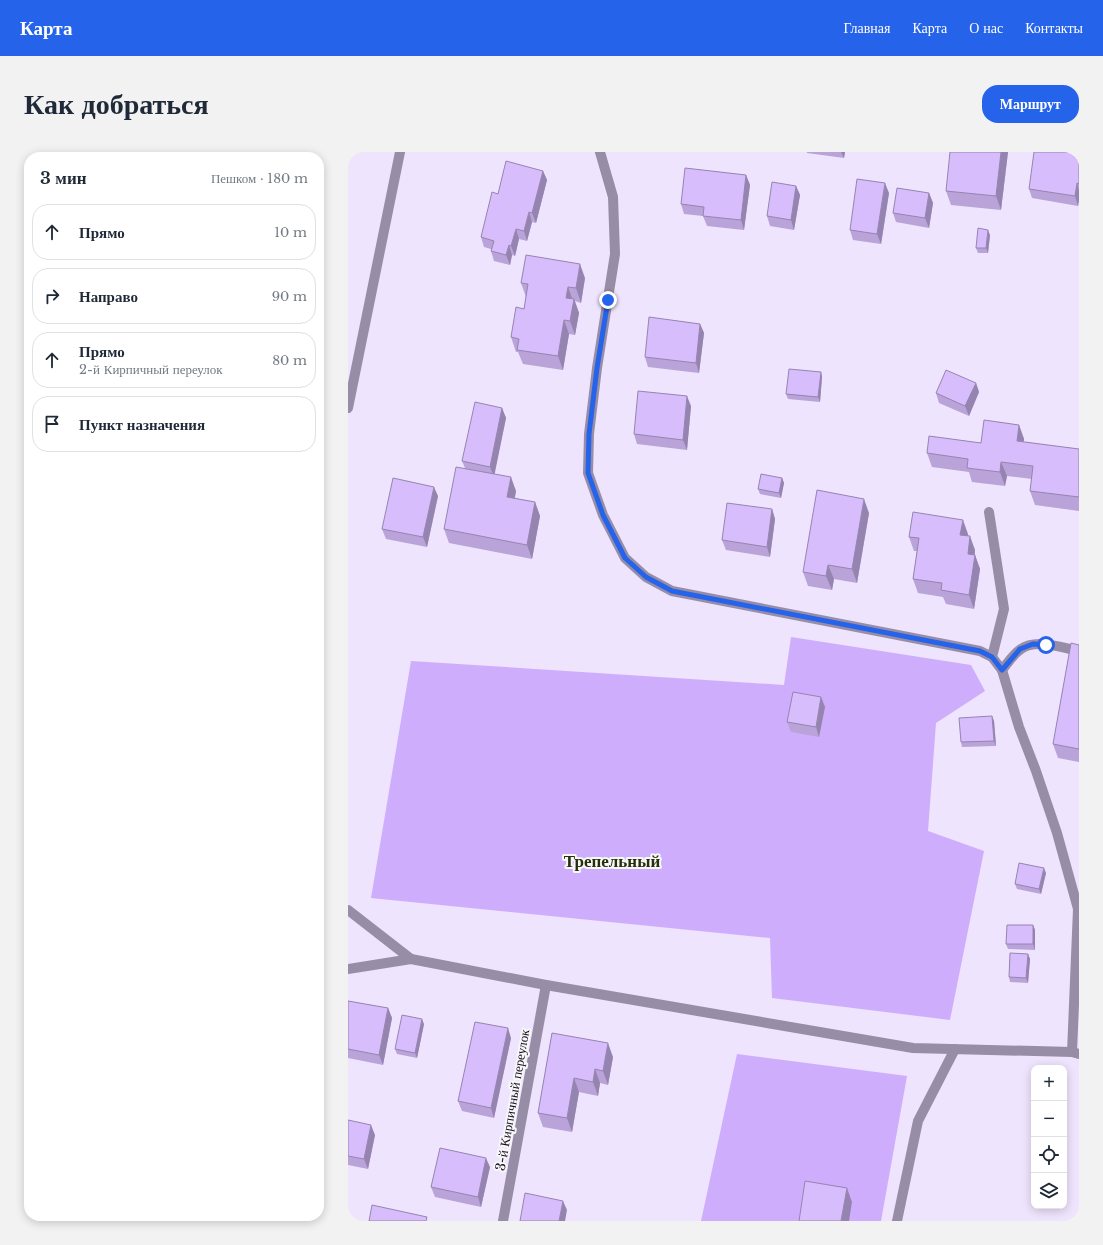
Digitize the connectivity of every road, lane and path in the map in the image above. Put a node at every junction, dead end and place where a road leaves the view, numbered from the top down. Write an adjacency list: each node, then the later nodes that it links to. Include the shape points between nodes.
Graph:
1 (400, 152): 3 (street)
2 (600, 152): 6 (street, via 613,197 615,254 597,368 589,434 588,473 603,515 625,558 646,577 672,591 980,651)
3 (348, 408)
4 (989, 512): 6 (street, via 1004,609)
5 (1079, 651): 7 (street, via 1033,644 1020,649)
6 (992, 657): 7 (street)
7 (1002, 670): 8 (street, via 1019,727 1057,833)
8 (1078, 909): 14 (street)
9 (348, 910): 10 (street)
10 (411, 959): 11 (street); 12 (street)
11 (348, 969)
12 (546, 985): 13 (street, via 913,1048); 15 (street, 3-й Кирпичный переулок)
13 (955, 1049): 14 (street); 16 (street, via 918,1121)
14 (1075, 1053)
15 (503, 1221)
16 (897, 1221)

